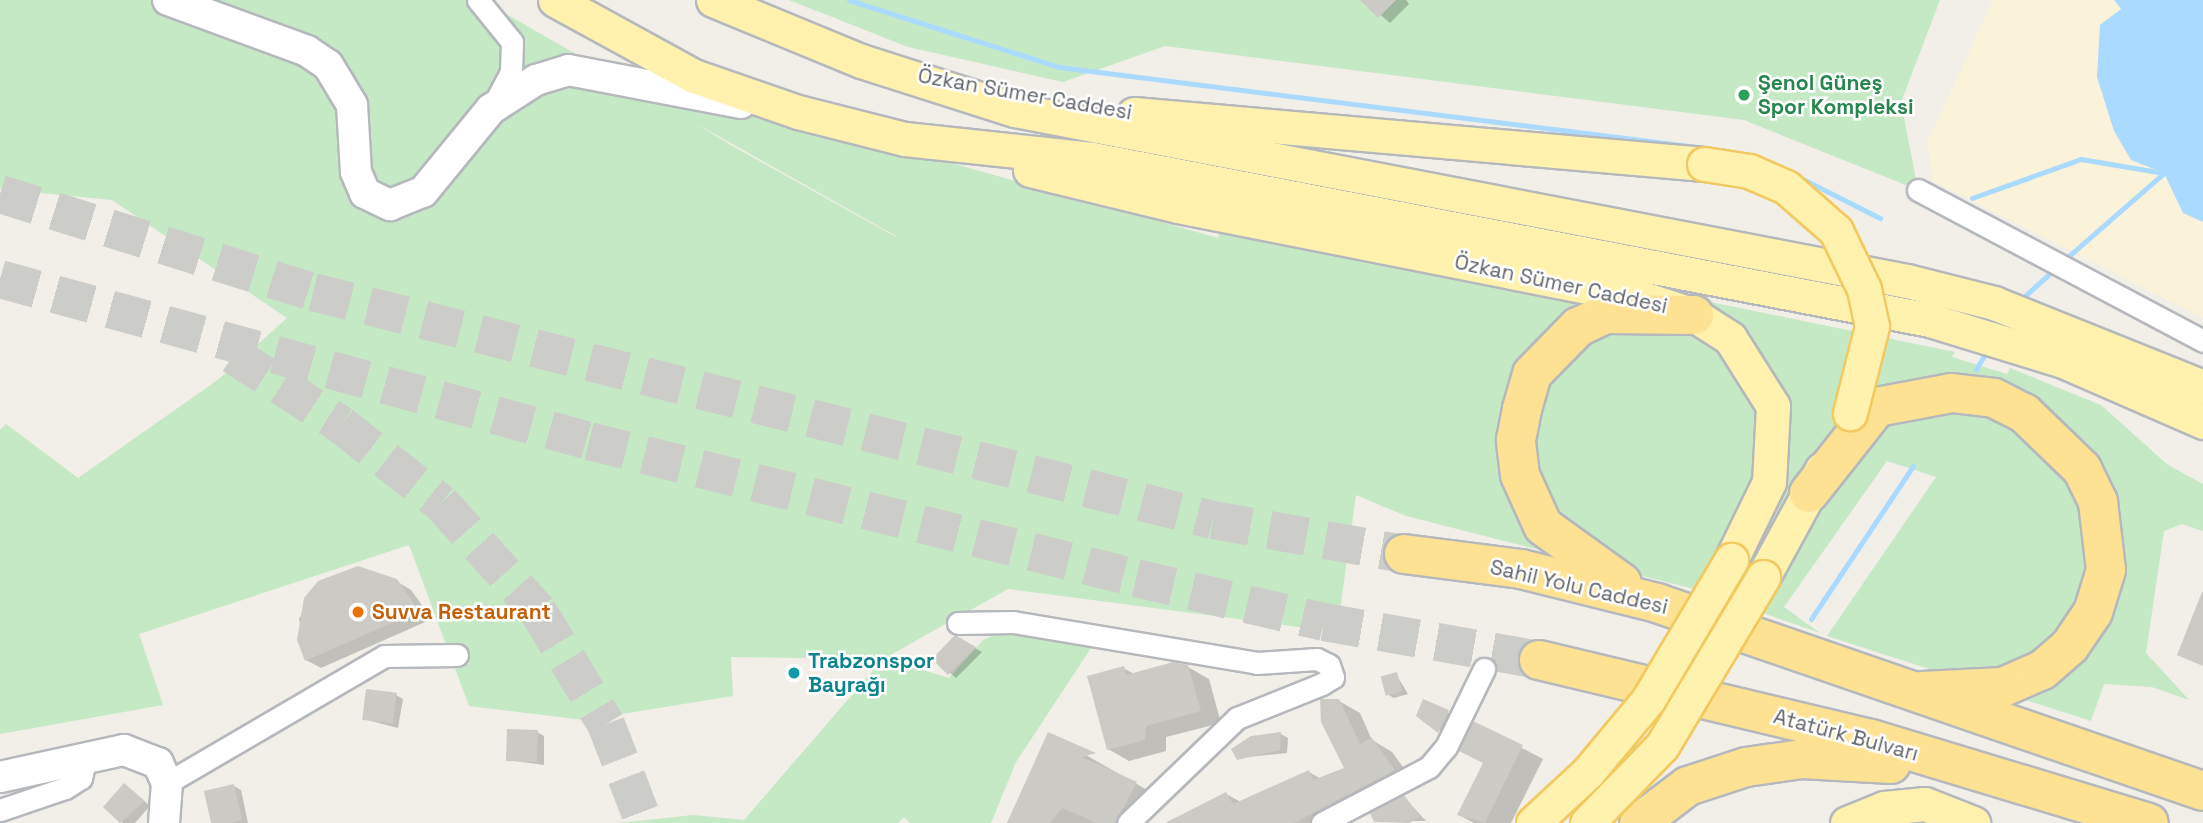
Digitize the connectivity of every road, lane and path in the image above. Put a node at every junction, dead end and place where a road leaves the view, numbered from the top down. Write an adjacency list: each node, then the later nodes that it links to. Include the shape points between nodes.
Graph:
1 (168, 0): 6 (street, via 307,51 328,65 352,105 356,172 365,193 390,205 423,192)
2 (478, 0): 6 (street, via 512,42 511,72)
3 (555, 0): 7 (main road, Özkan Sümer Caddesi, via 694,76)
4 (713, 0): 5 (main road, Özkan Sümer Caddesi)
5 (861, 61): 12 (main road, Özkan Sümer Caddesi, via 1015,110 1942,290); 15 (main road, Özkan Sümer Caddesi, bridge, via 1097,111 1704,164 1749,171 1786,187 1836,231 1864,289 1872,326 1850,413)
6 (491, 109): 7 (street, via 536,80 568,70)
7 (798, 112): 8 (main road, Özkan Sümer Caddesi)
8 (905, 139): 10 (main road, Özkan Sümer Caddesi, via 1178,206 1639,296); 12 (main road, Özkan Sümer Caddesi, via 1091,159)
9 (1919, 190): 11 (street)
10 (1694, 314): 17 (highway, via 1606,314 1578,327 1532,374 1516,440 1520,475 1543,526 1587,562); 35 (main road, Özkan Sümer Caddesi, bridge, via 1730,338 1773,406 1769,482 1731,560 1648,700 1588,772)
11 (2203, 341)
12 (2071, 348): 13 (main road); 14 (main road)
13 (2203, 387)
14 (2203, 422)
15 (1810, 493): 22 (highway, via 1877,407 1906,398 1952,393 1994,398 2024,413 2082,469 2098,502 2106,570 2093,612 2070,646 2042,670 2003,687); 36 (main road, Özkan Sümer Caddesi, bridge, via 1662,746)
16 (1404, 554): 17 (highway, Sahil Yolu Caddesi, via 1521,569)
17 (1657, 603): 22 (highway, Sahil Yolu Caddesi)
18 (958, 623): 33 (street, via 1013,622 1257,663 1317,659 1329,665 1333,677 1322,684 1237,718)
19 (457, 654): 28 (street, via 384,656)
20 (1539, 660): 26 (highway, Atatürk Bulvarı, via 1717,700)
21 (1484, 669): 34 (street, via 1446,747 1429,767)
22 (1902, 692): 23 (highway)
23 (1978, 719): 25 (highway); 29 (highway)
24 (85, 760): 27 (street); 28 (street, via 124,750 158,763); 30 (street, via 81,778 65,788)
25 (2203, 771)
26 (1991, 776): 31 (highway, Atatürk Bulvarı); 37 (highway, via 1858,760 1746,768 1688,786)
27 (0, 777)
28 (167, 783): 32 (street)
29 (2203, 791)
30 (0, 810)
31 (2145, 822)
32 (164, 823)
33 (1128, 823)
34 (1322, 823)
35 (1533, 823)
36 (1587, 823)
37 (1639, 823)
38 (1847, 823): 39 (main road, via 1884,808 1925,804)
39 (1973, 823)

